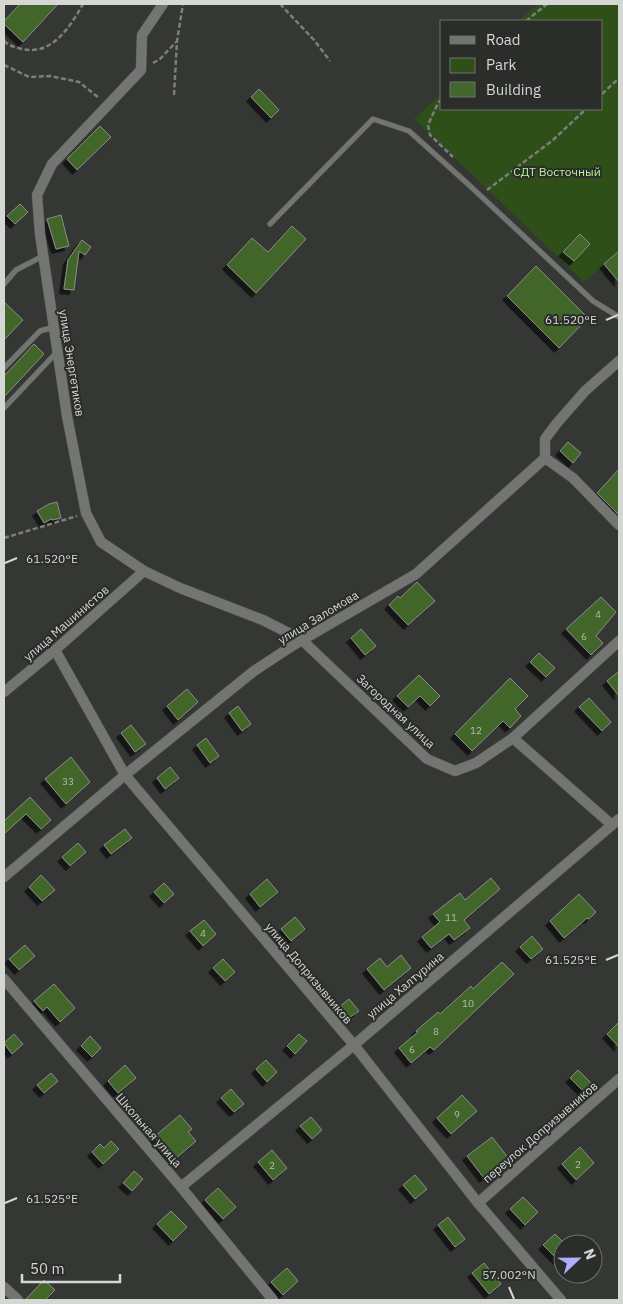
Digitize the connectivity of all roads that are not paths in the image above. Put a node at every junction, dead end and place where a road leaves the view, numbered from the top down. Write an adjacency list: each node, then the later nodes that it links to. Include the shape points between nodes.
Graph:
1 (163, 4): 3 (street, улица Энергетиков, via 142,35 141,70 52,164 37,195)
2 (270, 224): 5 (lane, via 373,119 409,131 593,302)
3 (43, 256): 4 (lane, via 16,270); 6 (street, улица Энергетиков)
4 (4, 284)
5 (619, 317)
6 (54, 327): 7 (street, улица Энергетиков); 9 (lane, via 40,331)
7 (57, 352): 10 (lane); 13 (street, улица Энергетиков, via 86,513 101,542)
8 (619, 361): 11 (street, via 585,391 557,423 545,439)
9 (4, 368)
10 (4, 408)
11 (545, 458): 12 (street, via 573,478); 14 (street, улица Заломова, via 416,574)
12 (619, 524)
13 (144, 571): 14 (street, улица Энергетиков, via 263,620); 16 (street, улица Машинистов)
14 (302, 640): 18 (street, Загородная улица, via 427,759 455,771 476,763); 19 (street, улица Заломова, via 254,671)
15 (619, 641): 18 (street, Загородная улица)
16 (55, 650): 17 (street, улица Машинистов); 19 (street, улица Допризывников)
17 (4, 692)
18 (513, 738): 20 (street)
19 (125, 775): 21 (street, улица Заломова); 23 (street, улица Допризывников)
20 (616, 822): 23 (street, улица Халтурина)
21 (4, 877)
22 (4, 979): 25 (street, Школьная улица)
23 (354, 1045): 25 (street, улица Халтурина); 26 (street, улица Допризывников)
24 (619, 1079): 26 (street, переулок Допризывников)
25 (181, 1186): 29 (street, Школьная улица)
26 (478, 1203): 30 (street, улица Допризывников)
27 (4, 1287): 28 (street)
28 (18, 1300)
29 (273, 1300)
30 (561, 1300)

